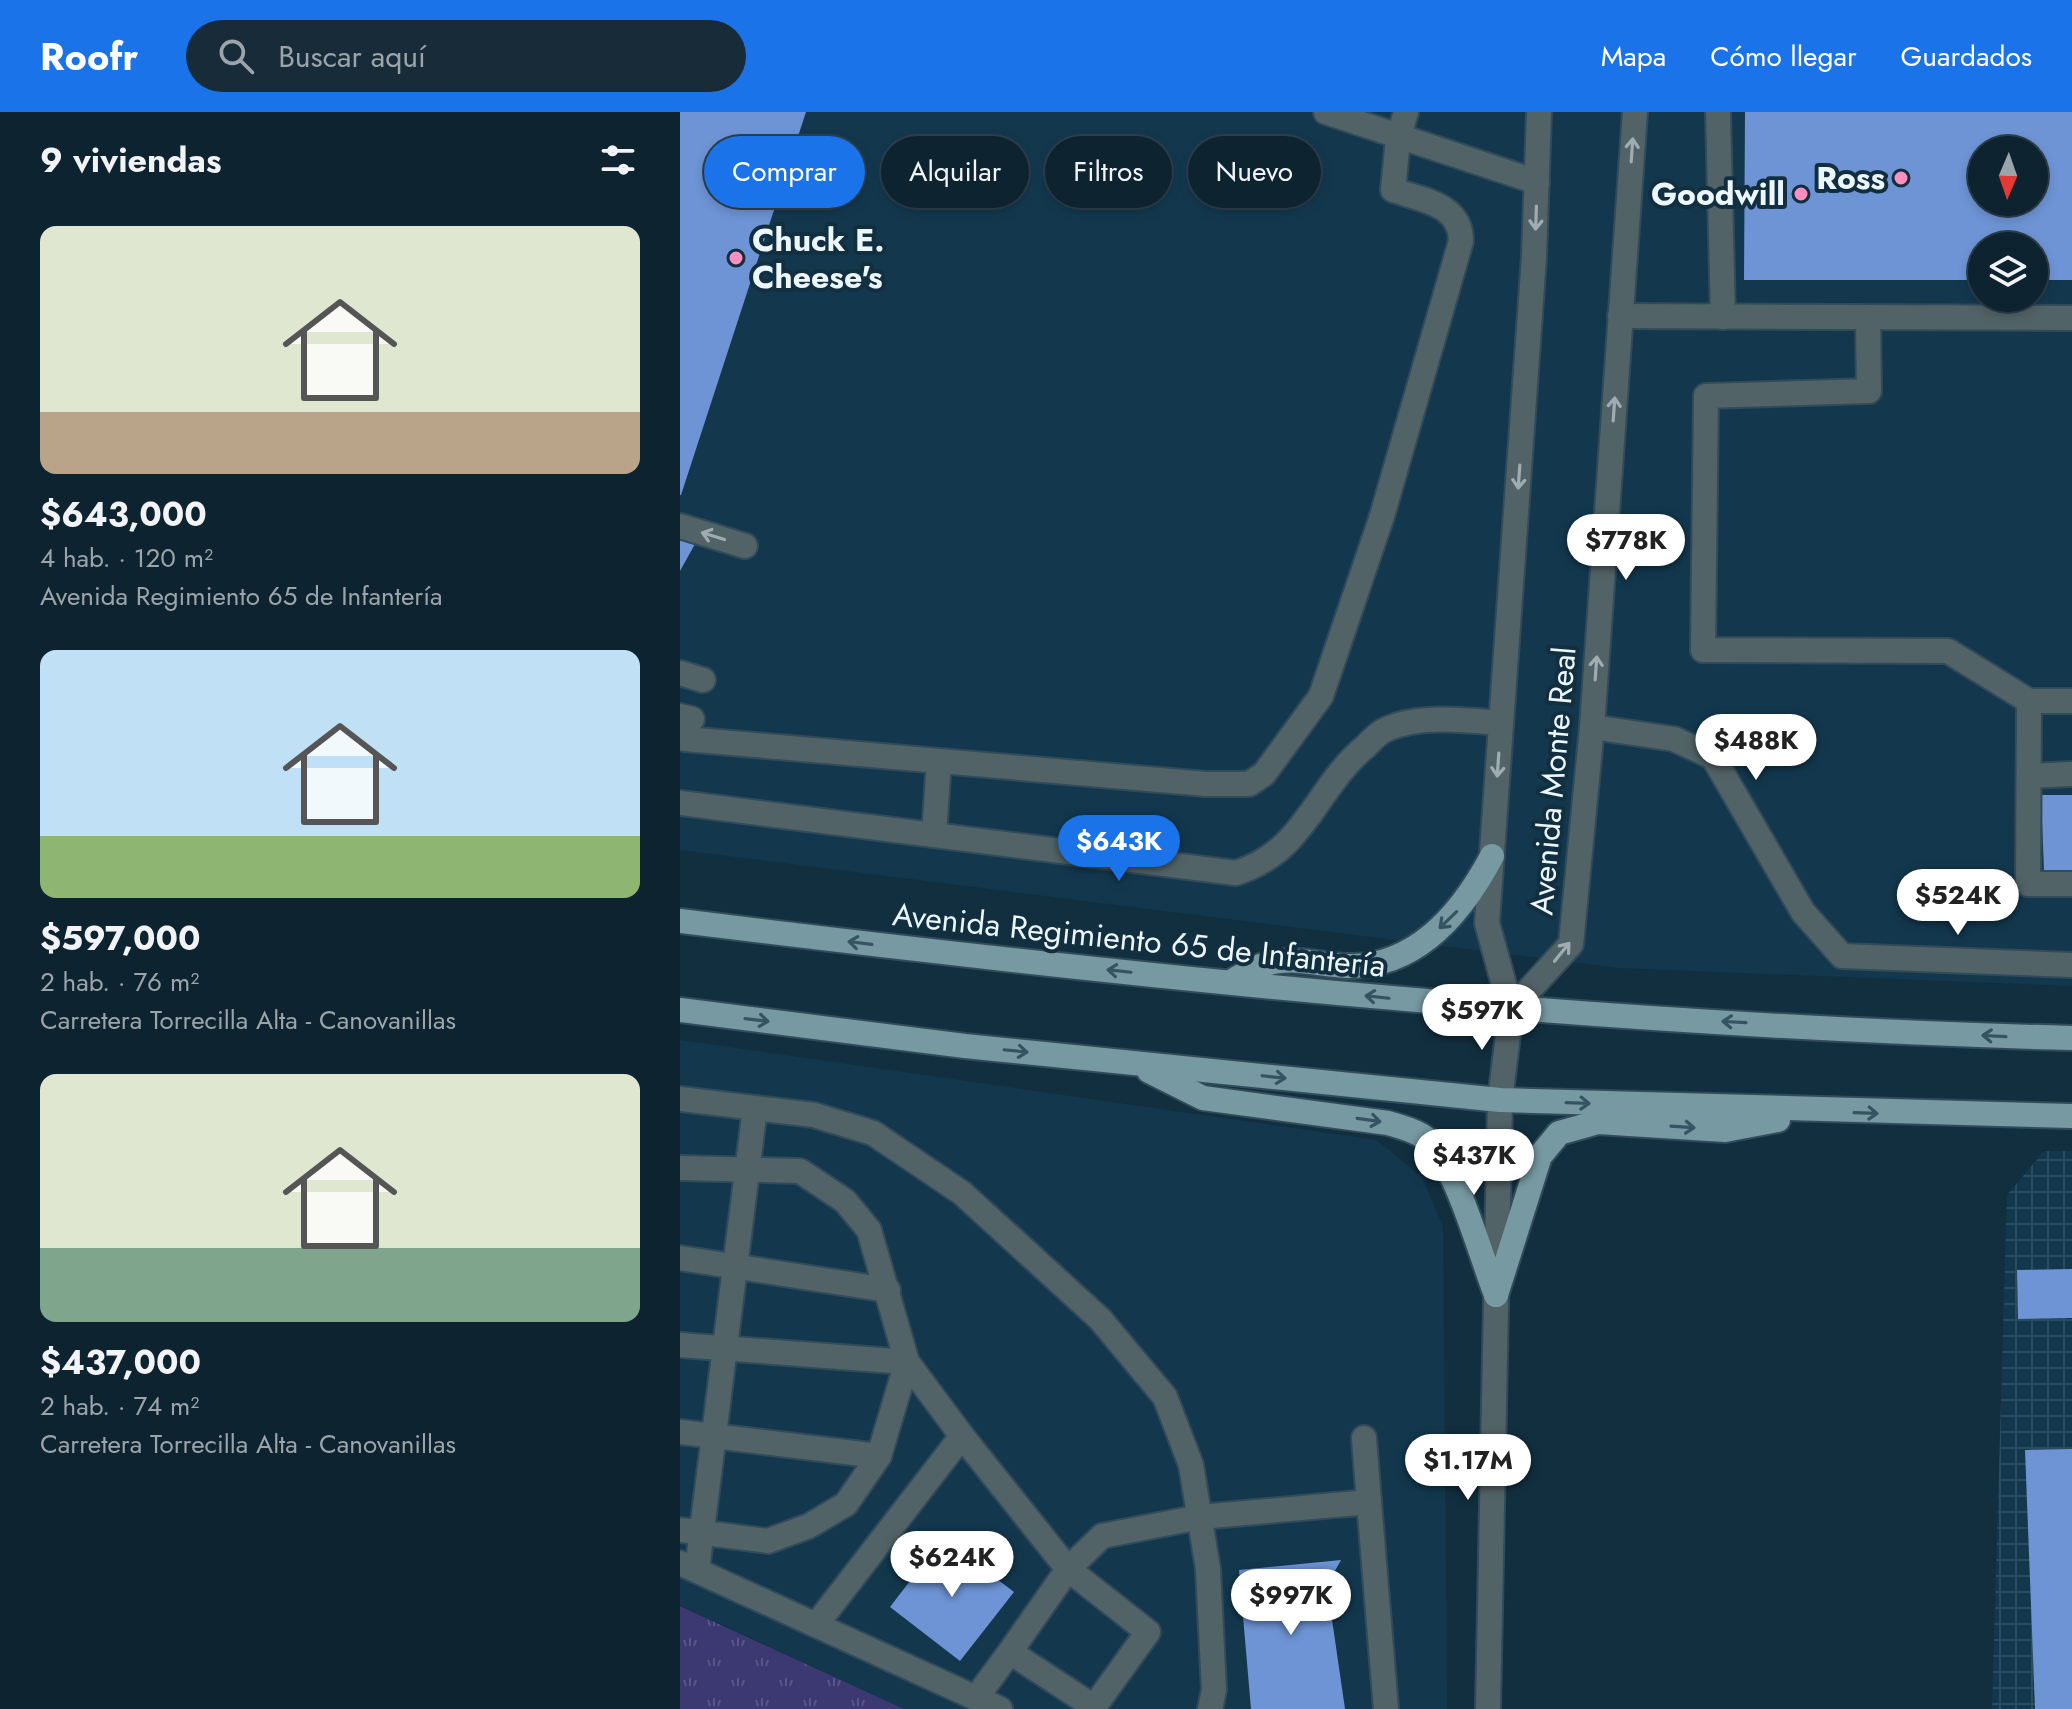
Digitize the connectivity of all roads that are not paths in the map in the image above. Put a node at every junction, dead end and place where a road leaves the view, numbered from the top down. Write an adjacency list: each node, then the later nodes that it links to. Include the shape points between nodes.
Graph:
1 (1326, 112): 6 (street)
2 (1406, 112): 6 (street)
3 (1539, 112): 7 (street, Avenida Monte Real)
4 (1635, 112): 8 (street, Avenida Monte Real, one-way to 4)
5 (1718, 112): 9 (street)
6 (1398, 139): 7 (street); 19 (street, via 1393,190 1455,214 1461,241 1382,516 1321,696 1286,745 1249,784)
7 (1537, 182): 16 (street, Avenida Monte Real, one-way to 16)
8 (1620, 316): 9 (street); 18 (street, Avenida Monte Real, one-way to 8)
9 (1723, 317): 10 (street)
10 (1868, 318): 11 (street); 14 (street, via 1869,391 1706,396 1703,650 1948,651)
11 (2072, 318)
12 (680, 526): 13 (street, one-way to 12)
13 (745, 546)
14 (2029, 701): 15 (street); 21 (street)
15 (2072, 701)
16 (1501, 723): 23 (street, via 1442,718 1385,730 1347,761 1294,838 1263,865 1236,873); 24 (street, Avenida Monte Real, one-way to 24)
17 (686, 725): 19 (street)
18 (1592, 727): 27 (street, via 1674,739 1713,757 1803,912 1842,956); 30 (street, Avenida Monte Real, one-way to 18, via 1571,944)
19 (939, 761): 23 (street)
20 (2072, 774): 21 (street)
21 (2029, 776): 25 (street, via 2028,884)
22 (680, 803): 23 (street)
23 (934, 835)
24 (1492, 856): 28 (main road, one-way to 28, via 1448,922 1384,962 1354,966 1288,960 1263,964); 30 (street, Avenida Monte Real, via 1487,923)
25 (2072, 884)
26 (680, 921): 28 (main road, Avenida Regimiento 65 de Infantería, one-way to 26)
27 (2072, 965)
28 (1230, 982): 30 (main road, Avenida Regimiento 65 de Infantería, one-way to 28)
29 (680, 1010): 32 (main road, one-way to 32)
30 (1511, 1010): 31 (main road, Avenida Regimiento 65 de Infantería, one-way to 30); 34 (street)
31 (2072, 1038)
32 (1132, 1063): 34 (main road, one-way to 34); 43 (main road, one-way to 43, via 1203,1098 1388,1123 1413,1131 1431,1143 1449,1171)
33 (680, 1099): 35 (street)
34 (1500, 1100): 36 (main road, one-way to 36); 43 (street)
35 (755, 1108): 39 (street); 53 (street, via 814,1115 873,1133 962,1193 1100,1319 1165,1397 1191,1465)
36 (1820, 1111): 37 (main road, one-way to 37); 43 (main road, one-way to 36, via 1540,1156 1559,1133 1598,1122 1725,1130)
37 (2072, 1116)
38 (680, 1168): 39 (street)
39 (749, 1168): 41 (street); 42 (street, via 800,1171 845,1201 869,1230)
40 (680, 1258): 41 (street)
41 (736, 1266): 42 (street); 45 (street)
42 (888, 1290): 46 (street)
43 (1496, 1295): 63 (street)
44 (680, 1345): 45 (street)
45 (727, 1350): 46 (street); 48 (street)
46 (907, 1362): 49 (street); 51 (street)
47 (680, 1432): 48 (street)
48 (716, 1436): 51 (street); 54 (street)
49 (962, 1436): 56 (street); 57 (street)
50 (1364, 1438): 52 (street)
51 (879, 1456): 54 (street, via 846,1504 809,1526 768,1541)
52 (1369, 1502): 53 (street); 62 (street)
53 (1200, 1517): 56 (street, via 1102,1536); 61 (street, via 1209,1584 1214,1690)
54 (691, 1532): 55 (street)
55 (688, 1567): 57 (street)
56 (1068, 1569): 58 (street); 58 (street, via 1148,1632 1094,1707)
57 (816, 1625): 59 (street)
58 (1010, 1652): 59 (street)
59 (976, 1698): 60 (street)
60 (1000, 1709)
61 (1210, 1709)
62 (1386, 1709)
63 (1488, 1709)

